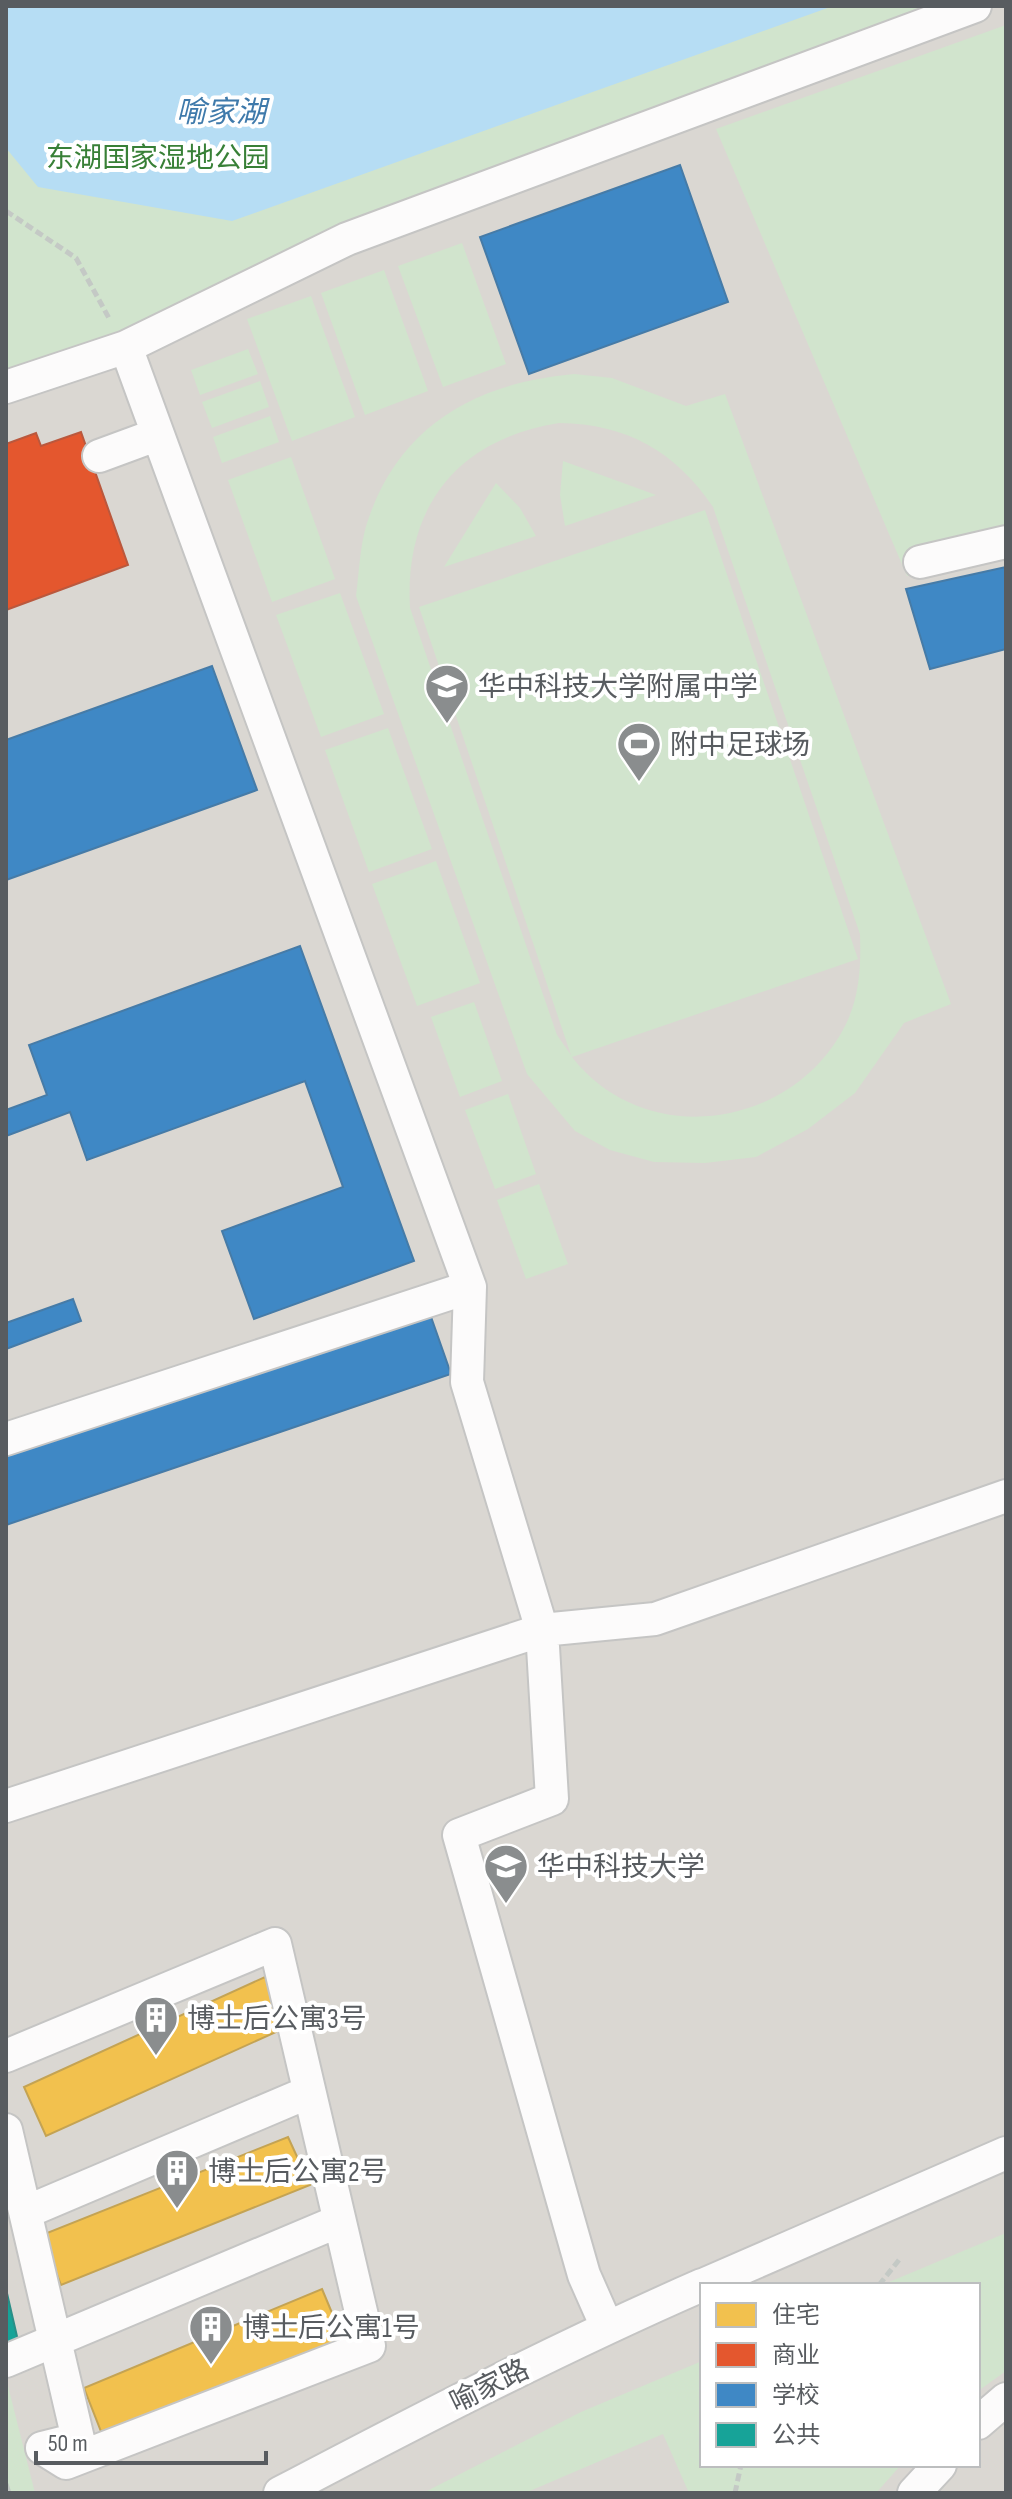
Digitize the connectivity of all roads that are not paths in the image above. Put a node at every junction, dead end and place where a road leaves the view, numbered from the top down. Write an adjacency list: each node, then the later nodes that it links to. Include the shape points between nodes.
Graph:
1 (975, 6): 2 (street, via 347,239)
2 (126, 347): 3 (street); 4 (street)
3 (6, 387)
4 (156, 435): 5 (street); 8 (street)
5 (99, 456)
6 (1006, 542): 7 (street)
7 (920, 562)
8 (470, 1287): 9 (street); 11 (street, via 467,1382)
9 (6, 1439)
10 (1006, 1496): 11 (street, via 655,1619)
11 (542, 1630): 12 (street); 21 (street, via 552,1799 459,1835 584,2275)
12 (6, 1806)
13 (6, 2056): 14 (street, via 275,1944)
14 (309, 2092): 17 (street); 18 (street)
15 (6, 2130): 17 (street)
16 (1006, 2153): 19 (street, 喻家路)
17 (26, 2212): 22 (street)
18 (339, 2221): 22 (street); 22 (street, via 369,2346 66,2463 42,2448 78,2439)
19 (707, 2283)
20 (700, 2286): 21 (street, 喻家路)
21 (607, 2327): 27 (street, 喻家路)
22 (55, 2340): 23 (street)
23 (6, 2361)
24 (1006, 2399): 25 (street)
25 (980, 2421)
26 (938, 2467): 28 (street)
27 (280, 2493)
28 (914, 2493)

